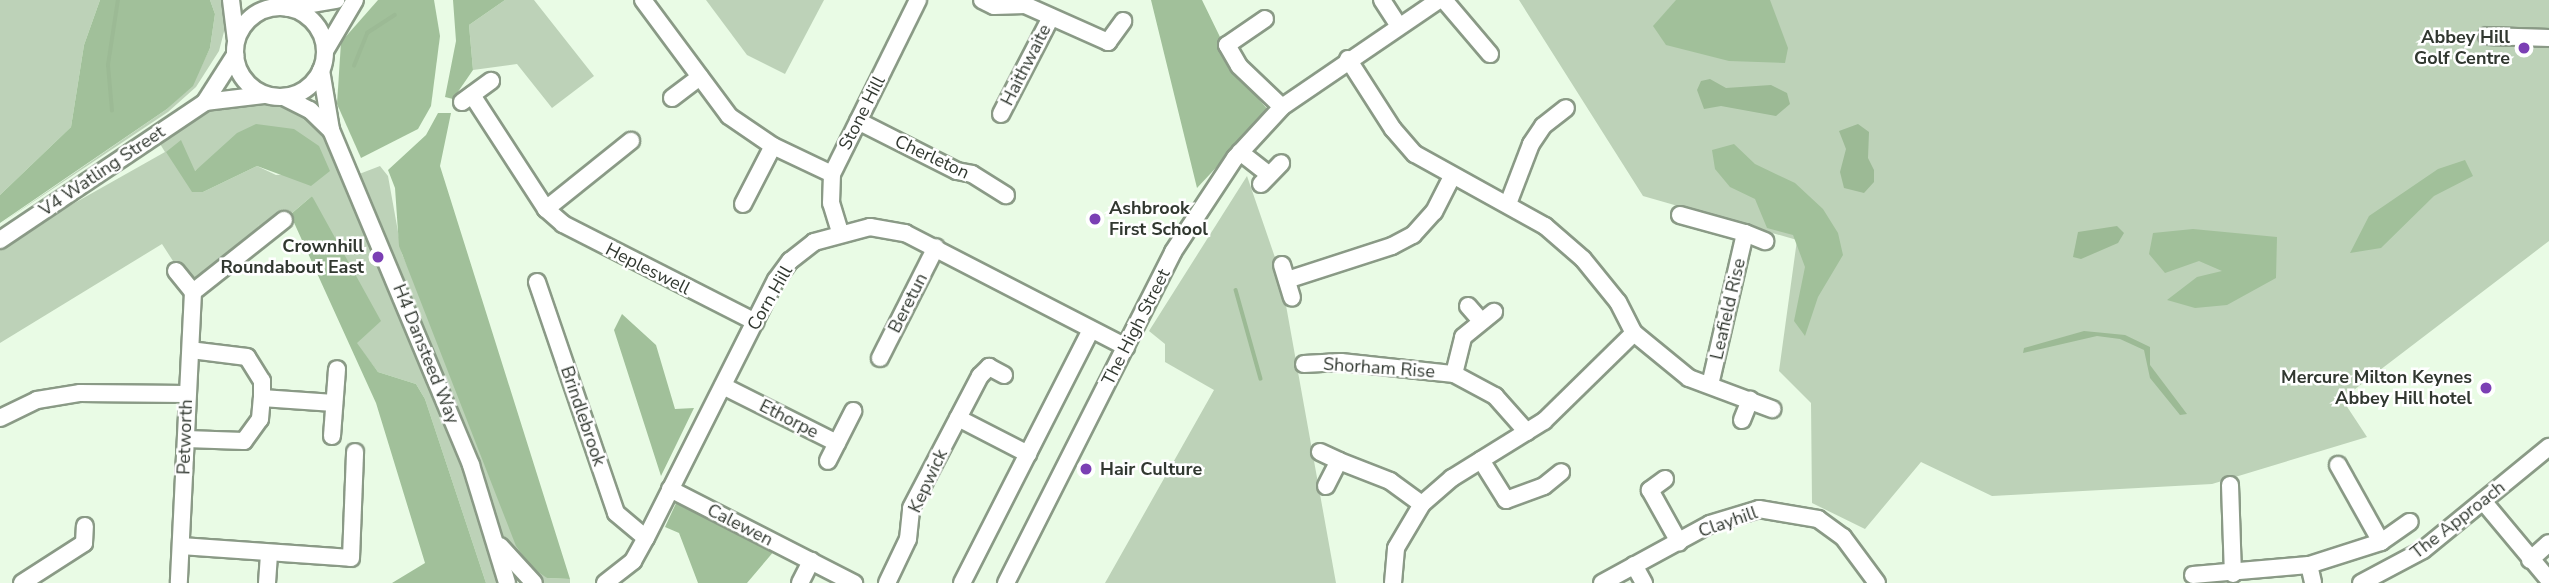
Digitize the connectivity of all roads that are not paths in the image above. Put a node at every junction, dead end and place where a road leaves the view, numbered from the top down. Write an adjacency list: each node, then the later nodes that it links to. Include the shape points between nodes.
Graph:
1 (231, 0): 17 (street)
2 (259, 0): 10 (street)
3 (336, 0): 10 (street)
4 (355, 0): 18 (street)
5 (643, 0): 22 (street)
6 (918, 0): 31 (street, Stone Hill)
7 (982, 0): 11 (street, Haithwaite, via 994,6 1025,5)
8 (1382, 0): 14 (street)
9 (1441, 0): 14 (street, The High Street); 19 (street)
10 (283, 7): 17 (street, via 251,17); 18 (street, via 314,23)
11 (1051, 16): 13 (street, Haithwaite, via 1109,50); 30 (street, Haithwaite)
12 (1265, 19): 28 (street, via 1227,45 1239,66)
13 (1123, 21)
14 (1399, 26): 20 (street, The High Street)
15 (2487, 36): 16 (street)
16 (2549, 38)
17 (235, 48): 24 (street, via 243,79); 27 (street, V4 Watling Street)
18 (325, 51): 21 (street)
19 (1490, 54)
20 (1348, 59): 28 (street, The High Street); 38 (street, Leafield Rise, via 1393,130 1415,153)
21 (321, 70): 25 (street, via 306,89); 32 (street, H4 Dansteed Way)
22 (700, 77): 26 (street); 34 (street, via 729,116)
23 (491, 81): 42 (street, Hepleswell, via 467,98)
24 (264, 95): 25 (street); 27 (street, V4 Watling Street)
25 (284, 97): 32 (street, H4 Dansteed Way, via 310,110)
26 (672, 98)
27 (205, 102): 47 (street, V4 Watling Street)
28 (1282, 107): 35 (street, The High Street)
29 (1566, 108): 41 (street, via 1543,126 1531,144)
30 (1001, 114)
31 (858, 121): 36 (street, Stone Hill); 39 (street, Cherleton, via 957,171 972,174)
32 (331, 130): 99 (street, H4 Dansteed Way, via 471,465)
33 (631, 141): 42 (street)
34 (773, 146): 36 (street); 40 (street)
35 (1240, 152): 37 (street); 58 (street, The High Street, via 1173,252)
36 (831, 174): 45 (street, Stone Hill, via 831,203)
37 (1270, 174)
38 (1452, 177): 41 (street, Leafield Rise); 53 (street, via 1434,212 1413,234 1392,246 1284,272)
39 (1006, 195)
40 (743, 204)
41 (1508, 204): 57 (street, Leafield Rise, via 1545,226 1583,260 1618,302)
42 (545, 209): 55 (street, Hepleswell, via 585,237)
43 (1680, 215): 46 (street, Leafield Rise)
44 (284, 220): 52 (street)
45 (840, 232): 49 (street, Corn Hill, via 870,227 905,233); 55 (street, Corn Hill, via 814,243 790,261)
46 (1745, 233): 48 (street, Leafield Rise); 65 (street, Leafield Rise)
47 (0, 240)
48 (1765, 241)
49 (936, 247): 56 (street, Corn Hill); 60 (street, Beretun)
50 (176, 271): 52 (street)
51 (537, 282): 100 (street, Brindlebrook, via 551,297 616,513)
52 (193, 292): 59 (street, Petworth)
53 (1292, 298)
54 (1468, 306): 63 (street, Shorham Rise, via 1487,316 1463,337)
55 (755, 323): 66 (street, Corn Hill)
56 (1091, 330): 58 (street, Corn Hill); 83 (street)
57 (1633, 333): 65 (street, Leafield Rise, via 1689,378); 76 (street, via 1573,397)
58 (1126, 347): 124 (street, The High Street)
59 (191, 350): 67 (street, Petworth); 68 (street, via 247,357 262,381)
60 (880, 358)
61 (1304, 364): 63 (street, Shorham Rise, via 1341,354)
62 (337, 369): 70 (street)
63 (1454, 374): 76 (street, Shorham Rise, via 1495,396)
64 (1004, 375): 74 (street, Kepwick, via 989,367)
65 (1710, 385): 69 (street, Leafield Rise)
66 (723, 386): 79 (street, Ethorpe); 93 (street, Corn Hill)
67 (187, 394): 73 (street, via 80,393 37,400); 78 (street, Petworth)
68 (262, 398): 70 (street); 78 (street, via 260,419 244,440)
69 (1750, 401): 71 (street, Leafield Rise); 75 (street)
70 (334, 403): 77 (street)
71 (1772, 409)
72 (853, 411): 79 (street)
73 (0, 418)
74 (958, 418): 83 (street); 122 (street, Kepwick, via 911,508 908,539)
75 (1742, 419)
76 (1527, 432): 84 (street)
77 (332, 436)
78 (186, 439): 104 (street, Petworth)
79 (837, 443): 85 (street, Ethorpe)
80 (2549, 447): 95 (street, The Approach)
81 (355, 452): 105 (street, via 351,558)
82 (1320, 452): 86 (street)
83 (1028, 454): 123 (street)
84 (1481, 460): 88 (street, via 1506,500 1544,485); 96 (street)
85 (828, 461)
86 (1339, 461): 92 (street); 96 (street, via 1390,481)
87 (2338, 465): 90 (street)
88 (1561, 472)
89 (1665, 479): 101 (street, via 1646,485)
90 (2348, 484): 94 (street); 102 (street)
91 (2230, 485): 110 (street, via 2240,502)
92 (1326, 486)
93 (670, 489): 100 (street, Corn Hill); 107 (street, Calewen)
94 (2332, 492)
95 (2483, 501): 106 (street); 113 (street, The Approach)
96 (1422, 504): 125 (street, via 1396,548)
97 (2410, 522): 102 (street)
98 (85, 526): 112 (street, via 84,542)
99 (494, 538): 118 (street, H4 Dansteed Way); 119 (street)
100 (646, 538): 115 (street, Corn Hill, via 633,561)
101 (1679, 542): 108 (street, Clayhill); 128 (street, Clayhill, via 1710,524 1759,509 1790,511 1818,519 1843,537)
102 (2381, 542): 109 (street)
103 (2549, 543): 106 (street)
104 (181, 546): 105 (street); 116 (street, Petworth)
105 (269, 553): 117 (street)
106 (2530, 559): 114 (street)
107 (811, 561): 120 (street); 121 (street, Calewen)
108 (1634, 565): 126 (street, Clayhill); 127 (street)
109 (2309, 565): 110 (street); 129 (street)
110 (2233, 574): 111 (street)
111 (2193, 575)
112 (33, 580)
113 (2380, 580): 130 (street, The Approach)
114 (2549, 580)
115 (612, 581)
116 (179, 583)
117 (267, 583)
118 (507, 583)
119 (534, 583)
120 (800, 583)
121 (854, 583)
122 (887, 583)
123 (962, 583)
124 (1006, 583)
125 (1393, 583)
126 (1602, 583)
127 (1644, 583)
128 (1877, 583)
129 (2313, 583)
130 (2361, 583)

